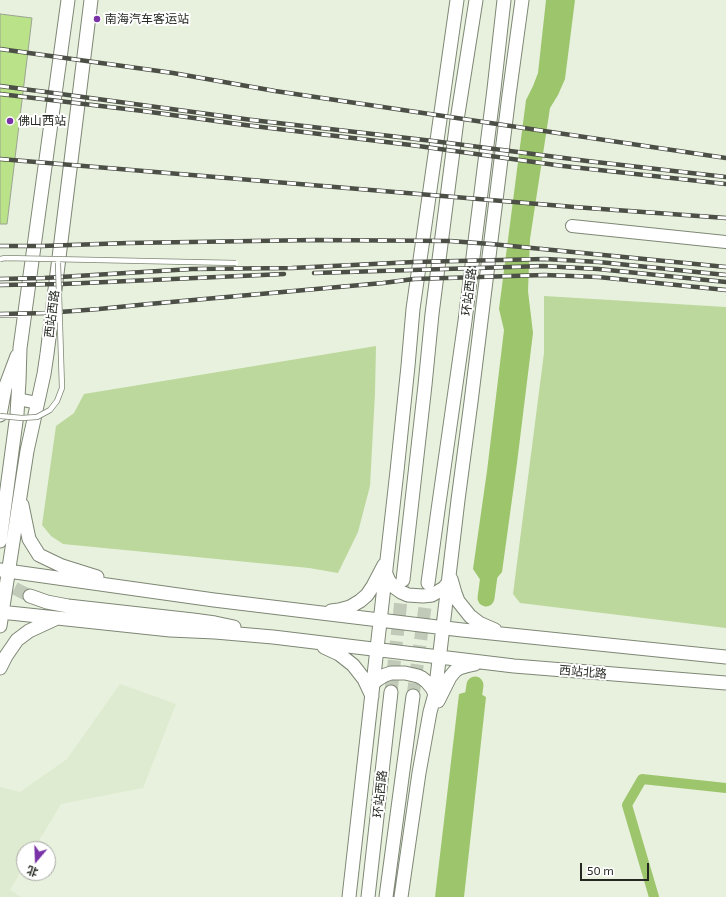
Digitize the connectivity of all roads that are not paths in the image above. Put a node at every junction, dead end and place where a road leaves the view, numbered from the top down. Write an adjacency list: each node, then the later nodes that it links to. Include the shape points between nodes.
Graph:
1 (68, 0): 13 (main road)
2 (91, 0): 10 (main road, 西站西路)
3 (457, 0): 20 (main road, via 413,309)
4 (476, 0): 24 (main road, via 432,314)
5 (504, 0): 25 (main road, 环站西路, via 467,306)
6 (522, 0): 23 (main road)
7 (572, 226): 8 (street)
8 (726, 242)
9 (0, 259): 11 (lane, bridge)
10 (58, 263): 16 (main road, 西站西路, via 44,374); 17 (lane, bridge, via 62,388 50,410 37,417)
11 (236, 263)
12 (0, 315): 13 (lane)
13 (24, 315): 14 (main road)
14 (20, 348): 15 (main road); 17 (main road, via 5,388)
15 (18, 399): 16 (street); 19 (main road)
16 (37, 403): 18 (main road, 西站西路)
17 (0, 416)
18 (20, 495): 21 (main road, 西站西路); 26 (main road, via 29,539 39,554 62,566)
19 (0, 541)
20 (388, 556): 22 (main road); 28 (main road, via 373,586 360,601 339,610)
21 (4, 570): 26 (main road); 29 (main road, 西站西路)
22 (386, 574): 23 (main road, via 400,592 423,596 432,595 444,588); 31 (main road)
23 (449, 577): 33 (main road); 34 (main road, via 462,607 470,616 490,628)
24 (403, 580)
25 (428, 583)
26 (137, 589): 28 (main road)
27 (30, 596): 35 (main road, via 68,606 215,623)
28 (318, 612): 31 (main road)
29 (1, 613): 30 (main road); 32 (main road, 西站西路)
30 (57, 619): 35 (main road); 41 (main road, via 29,631 17,640)
31 (380, 620): 33 (main road); 37 (main road)
32 (0, 626)
33 (443, 627): 34 (main road); 38 (main road)
34 (511, 636): 39 (main road)
35 (273, 637): 36 (main road)
36 (308, 641): 37 (main road, 西站北路); 43 (main road, via 345,658)
37 (377, 649): 38 (main road, 西站北路); 43 (main road)
38 (440, 657): 40 (main road, 西站北路); 45 (main road)
39 (726, 657)
40 (497, 664): 42 (main road, 西站北路); 47 (main road, via 472,664 459,668 450,677)
41 (0, 668)
42 (726, 683)
43 (372, 690): 45 (main road, via 377,680 385,675 405,673 422,678); 48 (main road)
44 (391, 692): 49 (main road, 环站西路)
45 (435, 694): 47 (main road)
46 (413, 696): 50 (main road, 环站西路)
47 (430, 712): 51 (main road)
48 (349, 897)
49 (368, 897)
50 (386, 897)
51 (401, 897)

